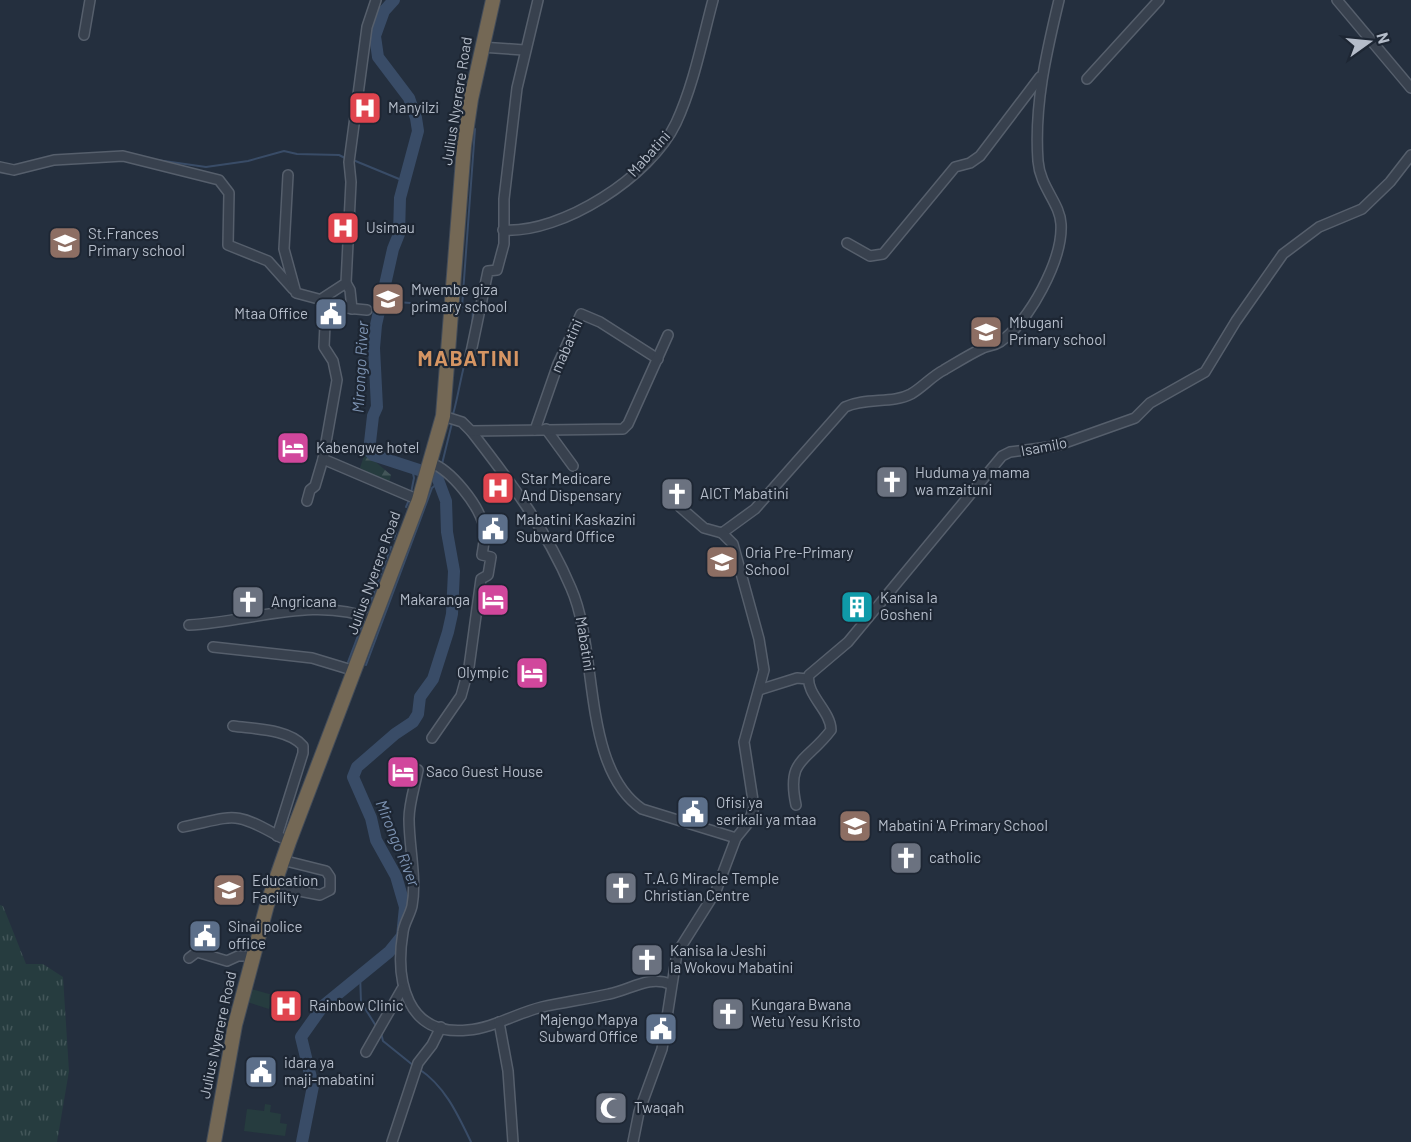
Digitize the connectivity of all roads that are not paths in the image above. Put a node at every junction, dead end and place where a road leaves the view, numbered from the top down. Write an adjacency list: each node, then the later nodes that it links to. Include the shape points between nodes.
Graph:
1 (90, 0): 9 (street)
2 (376, 0): 20 (street, via 367,27 349,162)
3 (493, 0): 10 (highway, Julius Nyerere Road)
4 (538, 0): 11 (street)
5 (713, 0): 18 (street, Mabatini, via 675,126 636,172 582,211 558,220)
6 (1059, 0): 12 (street)
7 (1159, 0): 13 (street)
8 (1337, 0): 14 (street)
9 (84, 35)
10 (482, 47): 11 (street); 28 (highway, Julius Nyerere Road, via 464,146)
11 (524, 50): 18 (street, via 509,143)
12 (1042, 75): 19 (street, via 980,156 955,167 883,254 870,256); 38 (street, via 1038,107 1039,172 1061,223 1055,262 1042,288 1008,335 994,345 984,347 905,396 845,407 755,509)
13 (1087, 79)
14 (1411, 88)
15 (1411, 155): 43 (street, Isamilo, via 1362,208 1319,227 1283,254 1205,372 1150,403 1135,418 1056,446 1002,456 848,642)
16 (0, 167): 21 (street, via 14,170 54,160 123,156 219,180 229,193 228,245 268,261)
17 (288, 176): 21 (street, via 284,249 294,279)
18 (503, 230): 26 (street, via 497,270 488,271 484,281)
19 (847, 243)
20 (346, 283): 22 (street); 23 (street)
21 (293, 290): 22 (street)
22 (325, 302): 23 (street); 32 (street, via 324,347 333,361 337,380)
23 (352, 309): 24 (street)
24 (367, 310)
25 (668, 335): 27 (street)
26 (470, 357)
27 (658, 359): 29 (street, via 623,429); 30 (street, mabatini, via 581,314)
28 (443, 416): 31 (street, Mabatini, via 462,422); 33 (highway, Julius Nyerere Road)
29 (546, 429): 30 (street); 34 (street)
30 (535, 430): 31 (street)
31 (471, 431): 52 (street, Mabatini, via 534,514 572,589 584,621 597,727 621,788 642,809)
32 (323, 459): 35 (street); 36 (street)
33 (438, 466): 35 (highway, Julius Nyerere Road); 46 (street, via 455,480 481,519 482,555 491,558 488,575 481,579 461,696)
34 (573, 466)
35 (419, 500): 39 (highway, Julius Nyerere Road)
36 (307, 501)
37 (680, 507): 38 (street, via 704,528)
38 (722, 533): 44 (street, via 733,544 759,639 764,670)
39 (368, 617): 40 (street, via 324,608); 42 (highway, Julius Nyerere Road)
40 (189, 625)
41 (213, 647): 42 (street, via 312,658)
42 (355, 670): 49 (highway, Julius Nyerere Road)
43 (808, 679): 44 (street, via 797,678); 50 (street, via 831,730 793,773)
44 (759, 690): 52 (street, via 744,751 754,807 749,822)
45 (233, 726): 47 (street, via 295,738 303,746)
46 (432, 738)
47 (300, 760): 49 (street); 53 (street)
48 (418, 770): 59 (street, via 409,817 412,905 403,931)
49 (317, 771): 53 (highway, Julius Nyerere Road)
50 (796, 805)
51 (183, 827): 53 (street, via 238,816)
52 (736, 838): 58 (street, via 716,891 677,953)
53 (283, 839): 54 (highway, Julius Nyerere Road)
54 (282, 860): 55 (highway, Julius Nyerere Road); 55 (street, via 327,871 330,891 320,895)
55 (274, 886): 56 (highway, Julius Nyerere Road)
56 (253, 956): 57 (street, via 227,961 197,952); 63 (highway, Julius Nyerere Road)
57 (189, 958)
58 (670, 984): 60 (street, via 656,980 542,1007); 66 (street, via 662,1049 639,1112)
59 (402, 989): 61 (street, via 417,1015); 62 (street)
60 (499, 1022): 61 (street, via 466,1031); 65 (street, via 508,1071)
61 (441, 1027): 64 (street, via 418,1063)
62 (366, 1052)
63 (214, 1142)
64 (392, 1142)
65 (513, 1142)
66 (633, 1142)

